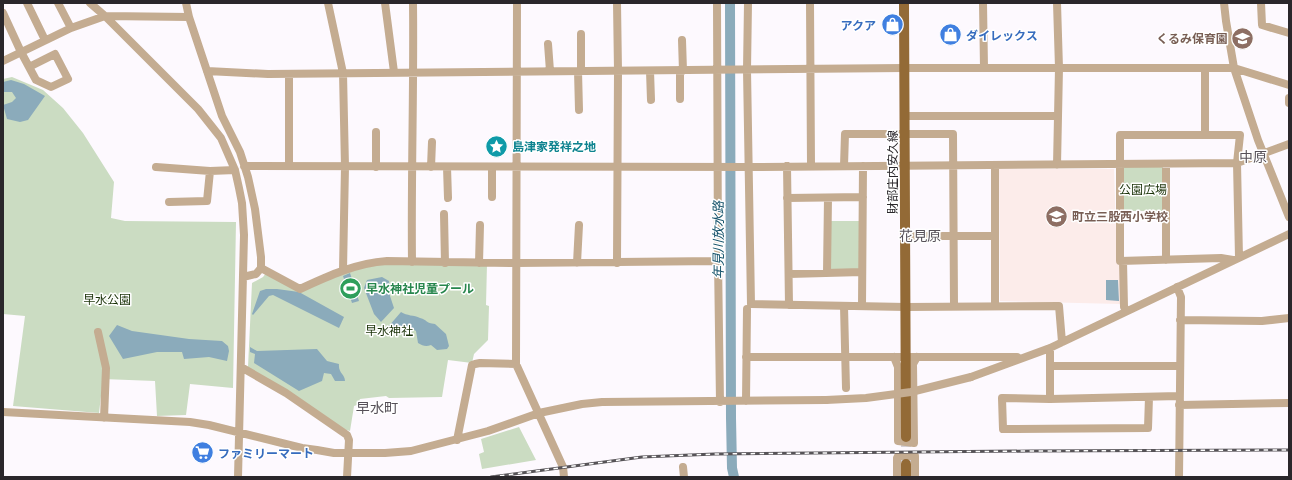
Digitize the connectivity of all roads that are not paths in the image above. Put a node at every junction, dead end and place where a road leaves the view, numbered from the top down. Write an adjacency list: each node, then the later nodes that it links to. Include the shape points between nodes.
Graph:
1 (27, 3): 25 (street)
2 (58, 3): 22 (street)
3 (90, 3): 19 (street)
4 (186, 3): 20 (street)
5 (328, 3): 48 (street)
6 (385, 3): 46 (street)
7 (413, 3): 47 (street)
8 (517, 3): 40 (street)
9 (617, 3): 43 (street)
10 (717, 3): 37 (street)
11 (748, 3): 38 (street)
12 (810, 3): 36 (street)
13 (904, 3): 31 (main road, 財部庄内安久線)
14 (984, 3): 32 (street)
15 (1057, 3): 33 (street)
16 (1224, 3): 35 (street)
17 (1261, 3): 23 (street, via 1262,25)
18 (3, 13): 21 (street)
19 (105, 16): 20 (street); 22 (street); 88 (street, via 198,109 221,138)
20 (189, 17): 39 (street)
21 (6, 27): 28 (street)
22 (71, 28): 25 (street)
23 (1289, 33)
24 (581, 34): 42 (street)
25 (45, 40): 28 (street)
26 (682, 40): 45 (street)
27 (548, 44): 41 (street)
28 (21, 52): 29 (street); 30 (street)
29 (3, 61)
30 (29, 66): 30 (street, via 36,80 51,87 68,79 55,54)
31 (904, 68): 32 (street); 36 (street); 56 (main road, 財部庄内安久線)
32 (984, 68): 33 (street)
33 (1059, 68): 34 (street); 57 (street)
34 (1205, 68): 35 (street); 60 (street)
35 (1234, 68): 50 (street); 63 (street)
36 (811, 69): 38 (street); 76 (street)
37 (717, 70): 38 (street); 45 (street); 73 (street)
38 (744, 70): 74 (street)
39 (207, 71): 49 (street); 70 (street, via 222,116)
40 (517, 71): 41 (street); 47 (street); 87 (street)
41 (550, 71): 42 (street)
42 (580, 71): 43 (street); 55 (street)
43 (618, 71): 44 (street); 72 (street)
44 (650, 71): 45 (street); 53 (street)
45 (681, 71): 52 (street)
46 (394, 72): 47 (street); 48 (street)
47 (414, 72): 83 (street)
48 (343, 73): 49 (street); 81 (street)
49 (289, 74): 71 (street)
50 (1289, 84)
51 (1289, 98): 54 (street)
52 (680, 99)
53 (651, 100)
54 (1289, 103)
55 (579, 110)
56 (904, 116): 57 (street); 59 (main road, 財部庄内安久線)
57 (1058, 116): 69 (street)
58 (376, 132): 82 (street)
59 (905, 133): 67 (street, via 953,134); 77 (street, via 844,134); 79 (main road, 財部庄内安久線)
60 (1205, 135): 64 (street, via 1240,135); 65 (street, via 1120,135)
61 (432, 142): 84 (street)
62 (1289, 144): 63 (street)
63 (1263, 154): 64 (street); 97 (street)
64 (1237, 163): 66 (street); 104 (street)
65 (1119, 164): 66 (street); 69 (street); 107 (street, via 1120,261)
66 (1166, 164): 106 (street)
67 (953, 165): 68 (street); 79 (street); 102 (street)
68 (995, 165): 69 (street); 103 (street)
69 (1057, 165)
70 (244, 166): 71 (street); 114 (street, via 255,209)
71 (289, 166): 81 (street)
72 (618, 166): 73 (street); 87 (street); 113 (street)
73 (718, 166): 74 (street); 105 (street)
74 (746, 166): 75 (street); 121 (street, via 751,304)
75 (787, 166): 76 (street); 93 (street)
76 (811, 166): 77 (street)
77 (844, 166): 78 (street)
78 (863, 166): 79 (street); 91 (street)
79 (905, 166): 101 (main road, 財部庄内安久線)
80 (156, 167): 89 (street)
81 (345, 167): 82 (street); 115 (street)
82 (376, 167): 83 (street)
83 (411, 167): 84 (street); 108 (street)
84 (431, 167): 85 (street)
85 (447, 167): 86 (street); 92 (street)
86 (492, 167): 87 (street); 90 (street)
87 (516, 167): 111 (street)
88 (235, 170): 89 (street); 119 (street, via 243,214)
89 (210, 171): 95 (street, via 207,201)
90 (492, 197)
91 (863, 197): 94 (street); 116 (street)
92 (448, 198)
93 (788, 198): 94 (street); 118 (street)
94 (828, 198): 117 (street)
95 (169, 202)
96 (444, 214): 109 (street)
97 (1289, 217)
98 (480, 225): 110 (street)
99 (579, 225): 112 (street)
100 (1289, 234): 104 (street)
101 (905, 236): 102 (street); 126 (main road, 財部庄内安久線)
102 (953, 236): 103 (street); 124 (street)
103 (995, 236): 125 (street)
104 (1236, 259): 106 (street); 120 (street)
105 (718, 260): 113 (street); 148 (street)
106 (1166, 260): 107 (street)
107 (1123, 261): 128 (street, via 1124,307)
108 (412, 262): 109 (street); 115 (street, via 375,262)
109 (445, 263): 110 (street)
110 (479, 263): 111 (street)
111 (516, 263): 112 (street); 139 (street)
112 (577, 263): 113 (street)
113 (617, 263)
114 (261, 268): 115 (street, via 300,289); 119 (street, via 256,274)
115 (343, 270)
116 (862, 272): 117 (street); 123 (street)
117 (827, 273): 118 (street)
118 (789, 274): 121 (street)
119 (243, 277): 142 (street)
120 (1177, 287): 128 (street); 130 (street, via 1182,297)
121 (789, 305): 122 (street)
122 (844, 306): 123 (street); 135 (street)
123 (862, 306): 126 (street)
124 (954, 306): 125 (street); 126 (street)
125 (995, 306): 132 (street, via 1059,306)
126 (906, 307): 136 (main road, 財部庄内安久線)
127 (747, 309): 134 (street)
128 (1127, 311): 132 (street)
129 (1289, 318): 130 (street)
130 (1180, 320): 141 (street)
131 (98, 332): 152 (street, via 106,368)
132 (1062, 342): 133 (street)
133 (1050, 348): 138 (street); 140 (street)
134 (746, 357): 135 (street); 146 (street)
135 (845, 357): 136 (street); 143 (street)
136 (899, 357): 137 (street); 137 (street, via 898,441 914,443 913,364); 154 (main road, 財部庄内安久線)
137 (917, 357): 138 (street)
138 (1022, 357): 146 (street, bridge, via 971,377 899,394 826,400)
139 (516, 364): 151 (street); 155 (street, via 480,363 472,366)
140 (1050, 366): 141 (street); 145 (street)
141 (1180, 366): 147 (street)
142 (241, 367): 153 (street); 156 (street, via 345,432 348,437)
143 (846, 388)
144 (1149, 397): 145 (street); 145 (street, via 1148,428 1003,428 1002,398); 147 (street)
145 (1050, 399)
146 (744, 401): 148 (street)
147 (1179, 401): 149 (street); 166 (street)
148 (720, 402): 151 (street, via 602,402)
149 (1289, 403)
150 (3, 412): 152 (street)
151 (539, 413): 155 (street); 161 (street, via 563,467)
152 (104, 418): 153 (street, via 190,422)
153 (239, 432): 156 (street, via 302,448); 159 (street)
154 (906, 437)
155 (457, 440): 156 (street, via 411,450)
156 (348, 453): 160 (street)
157 (906, 464): 164 (main road)
158 (683, 467): 162 (street)
159 (238, 477)
160 (347, 477)
161 (564, 477)
162 (684, 477)
163 (897, 477): 165 (street, via 898,456 915,456)
164 (906, 477)
165 (915, 477)
166 (1179, 477)

